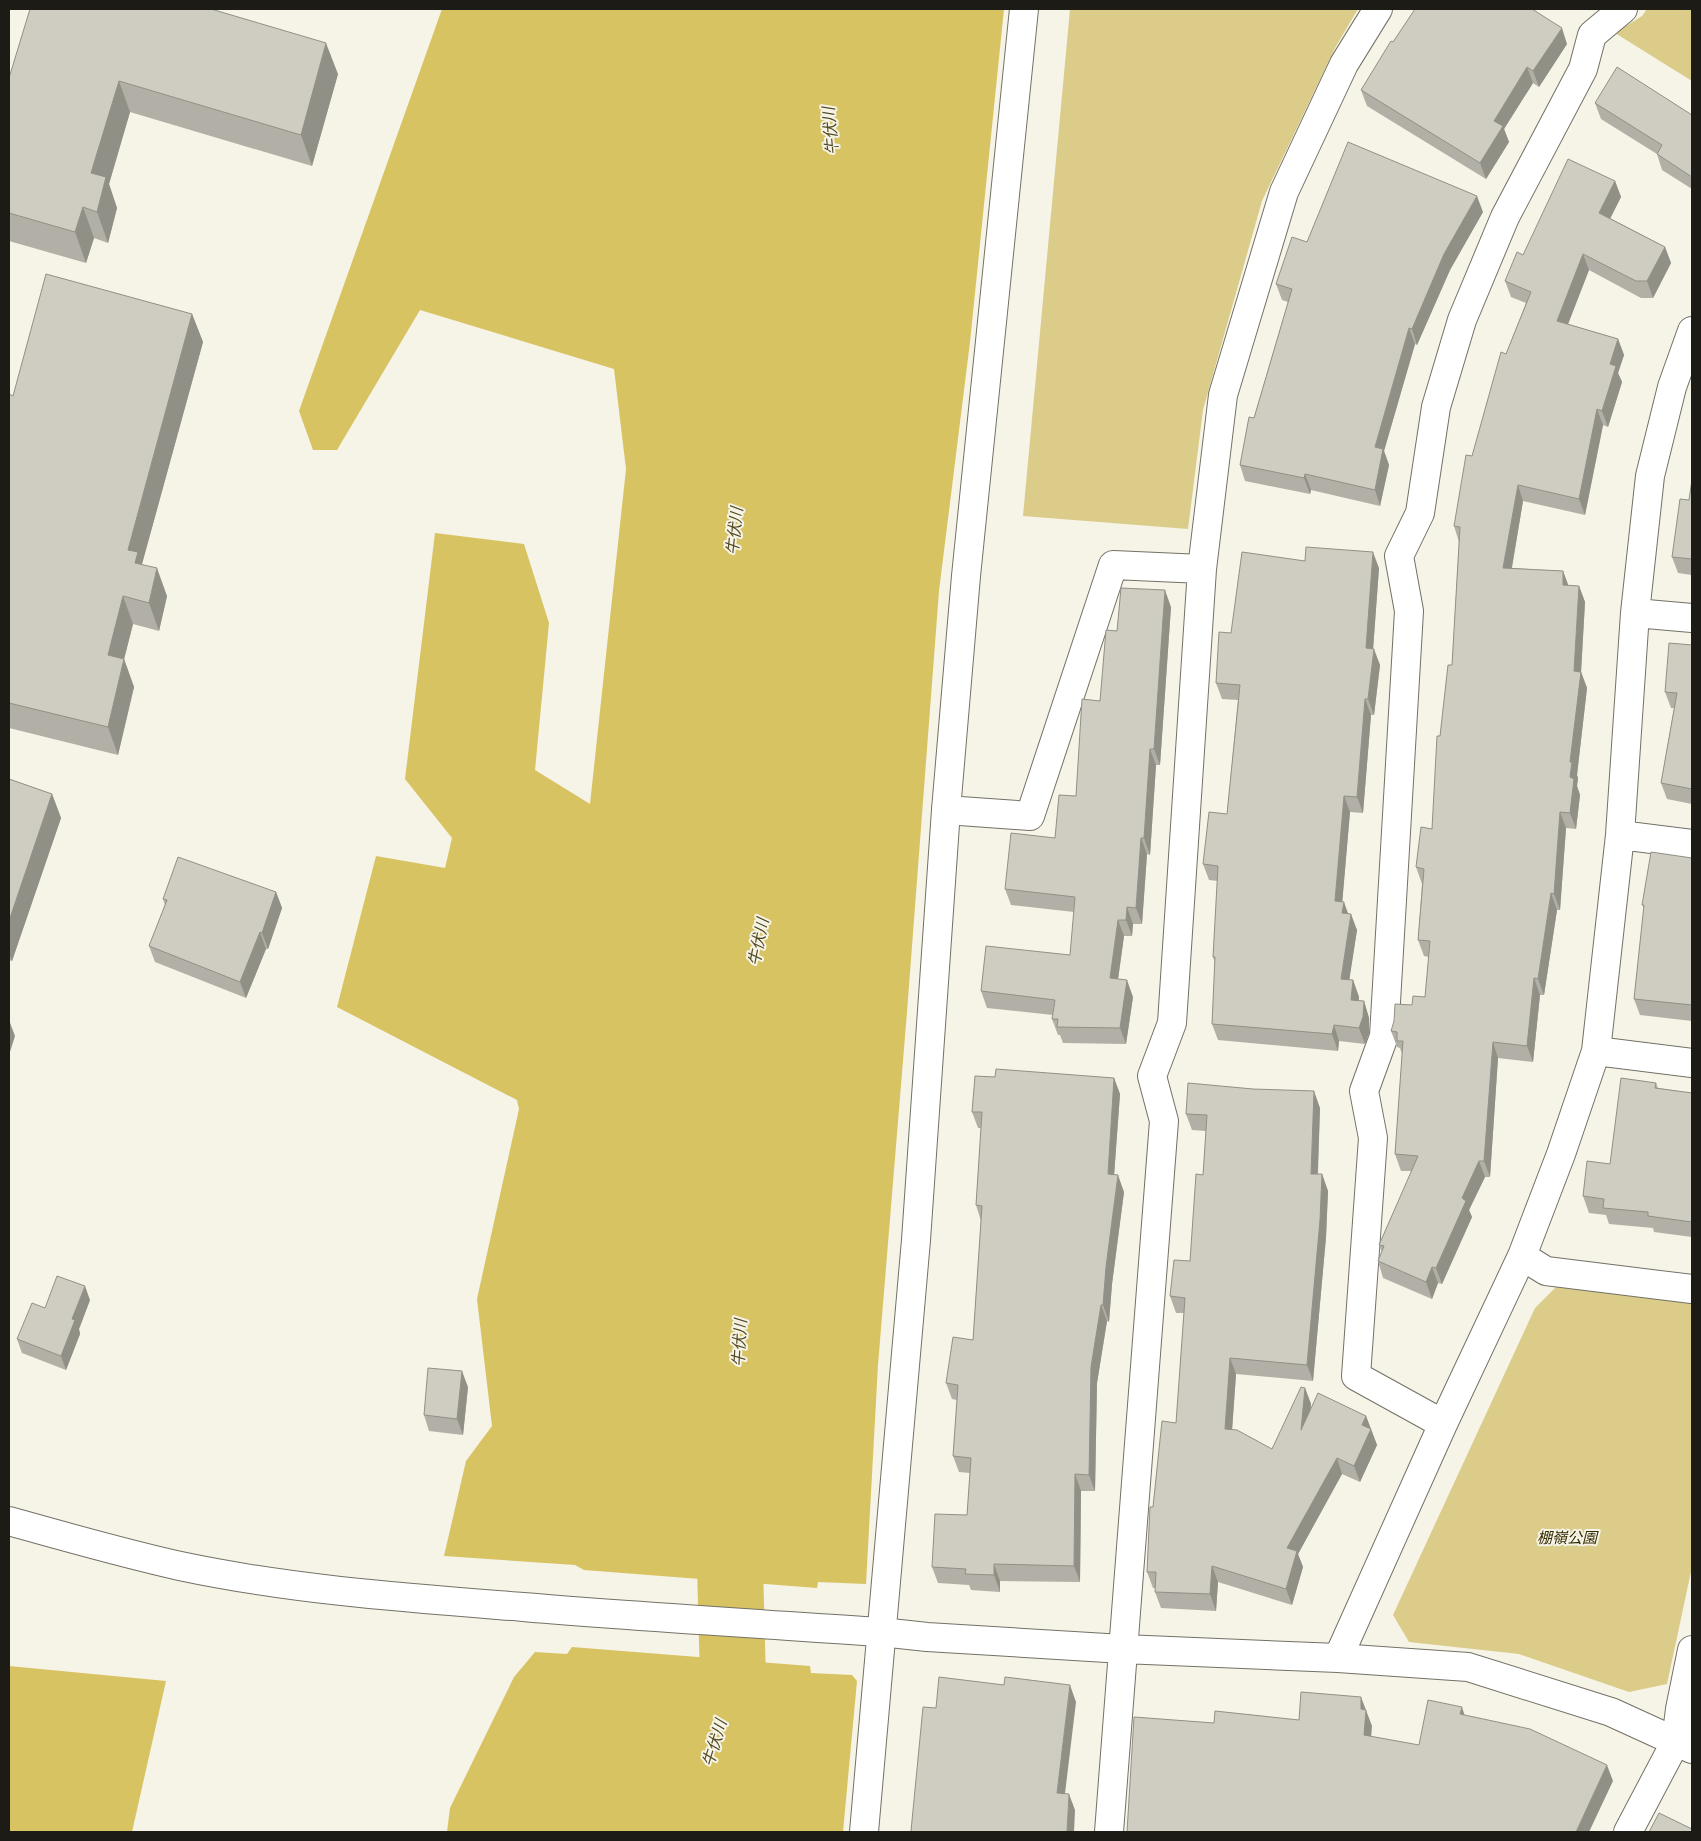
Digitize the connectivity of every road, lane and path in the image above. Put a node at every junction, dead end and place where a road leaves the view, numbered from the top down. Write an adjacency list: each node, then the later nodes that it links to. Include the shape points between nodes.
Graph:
1 (1024, 9): 9 (street, via 966,576)
2 (1378, 9): 6 (street, via 1344,64 1284,192 1223,395)
3 (1623, 9): 16 (street, via 1592,35 1583,68 1505,217 1466,312 1436,407 1420,513 1399,556 1409,611 1384,1036 1364,1090 1373,1138 1356,1376)
4 (1692, 331): 5 (street)
5 (1682, 389): 7 (street, via 1650,476)
6 (1202, 569): 9 (street, via 1113,565 1030,816); 19 (street, via 1172,1023 1152,1076 1164,1121)
7 (1635, 613): 8 (street); 10 (street)
8 (1692, 618)
9 (946, 810): 18 (street, via 916,1240)
10 (1620, 835): 11 (street); 12 (street)
11 (1692, 844)
12 (1596, 1051): 13 (street); 14 (street, via 1562,1154)
13 (1692, 1063)
14 (1522, 1256): 15 (street, via 1546,1271); 16 (street)
15 (1692, 1289)
16 (1443, 1424): 21 (street)
17 (9, 1521): 18 (street, via 181,1566 427,1601)
18 (872, 1632): 19 (street); 23 (street)
19 (1123, 1649): 21 (street); 24 (street)
20 (1692, 1650): 22 (street, via 1680,1709)
21 (1338, 1658): 22 (street, via 1468,1667 1610,1712)
22 (1684, 1745): 25 (street)
23 (864, 1832)
24 (1109, 1832)
25 (1628, 1832)

